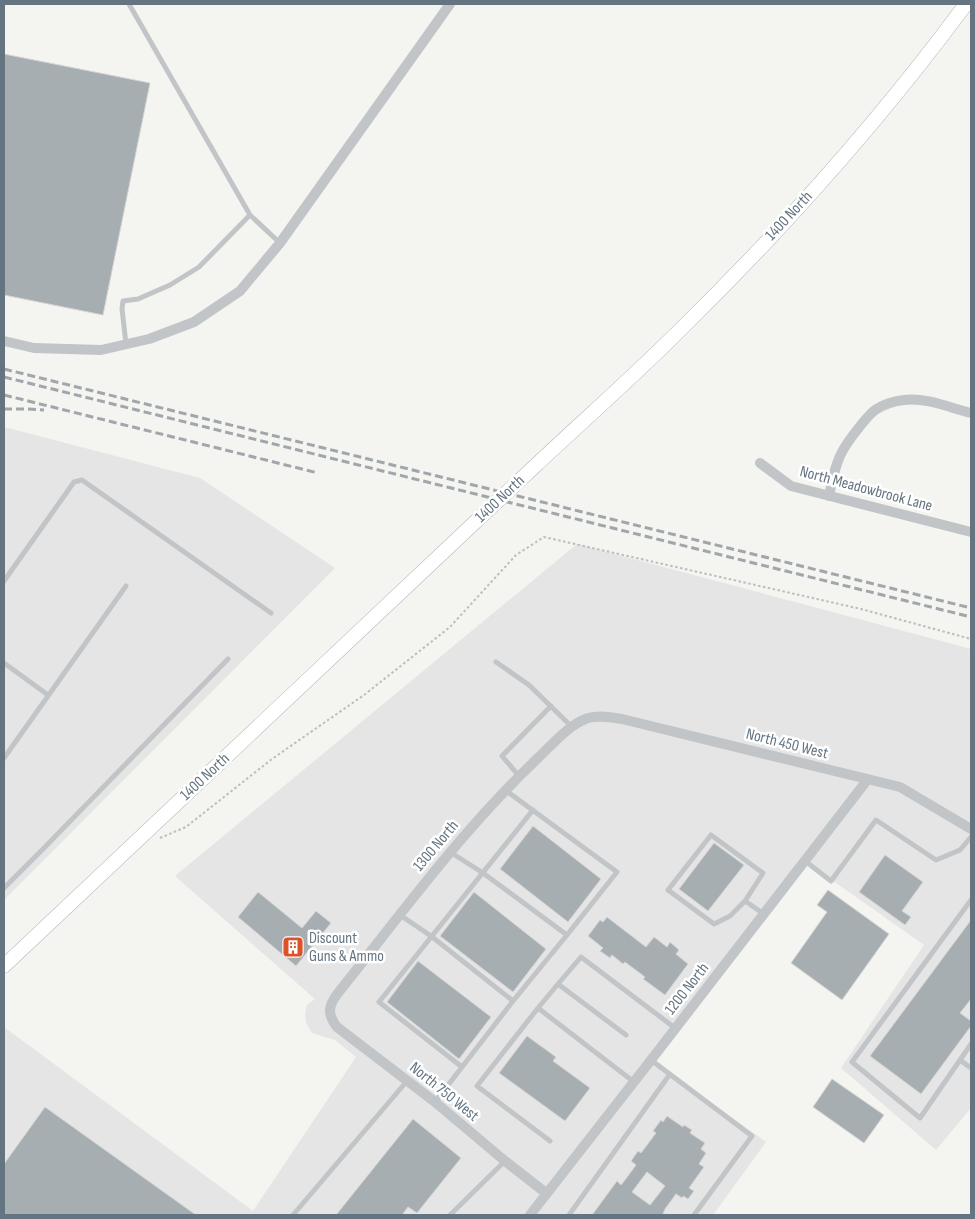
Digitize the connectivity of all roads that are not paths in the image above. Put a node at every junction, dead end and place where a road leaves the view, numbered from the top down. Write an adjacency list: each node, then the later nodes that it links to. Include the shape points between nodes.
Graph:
1 (129, 4): 4 (lane)
2 (450, 4): 5 (street)
3 (966, 4): 39 (main road, 1400 North, bridge, via 856,142 680,330)
4 (250, 215): 5 (lane); 7 (lane, via 199,267 170,285 138,299 124,301)
5 (280, 243): 7 (street, via 240,291 194,322)
6 (4, 341): 7 (street, via 34,348 101,350)
7 (126, 344)
8 (971, 413): 10 (street, via 924,401 904,400 874,411 841,452)
9 (760, 463): 10 (street, North Meadowbrook Lane, via 791,486)
10 (829, 496): 11 (street, North Meadowbrook Lane)
11 (971, 532)
12 (4, 581): 14 (lane, via 74,482 82,480)
13 (126, 586): 18 (lane)
14 (271, 614)
15 (228, 659): 32 (lane)
16 (496, 662): 19 (lane, via 528,684)
17 (4, 663): 18 (lane)
18 (48, 695): 22 (lane)
19 (551, 706): 21 (lane); 23 (lane, via 502,756)
20 (587, 719): 21 (street, 1300 North); 24 (street, North 450 West, via 598,716 622,718)
21 (572, 728): 23 (street, 1300 North)
22 (4, 758)
23 (519, 776): 25 (street, 1300 North)
24 (868, 780): 27 (street, North 450 West, via 900,787); 30 (street, 1200 North)
25 (505, 790): 26 (lane); 29 (street, 1300 North)
26 (533, 810): 31 (lane); 37 (lane, via 616,872)
27 (971, 829)
28 (971, 837): 30 (lane, via 960,850 936,860 876,820 831,881)
29 (450, 852): 31 (lane); 35 (street, 1300 North)
30 (804, 861): 36 (street, 1200 North)
31 (482, 873): 37 (lane); 38 (lane)
32 (4, 888)
33 (971, 900): 48 (lane, via 852,1062 920,1118)
34 (745, 901): 34 (lane, via 730,916 714,924 668,890 711,835 763,873); 36 (lane)
35 (400, 914): 38 (lane); 43 (street, 1300 North, via 332,1001)
36 (764, 914): 44 (street, 1200 North)
37 (567, 935): 41 (lane)
38 (431, 936): 41 (lane); 49 (lane, via 379,1002)
39 (4, 966)
40 (558, 984): 42 (lane); 44 (lane, via 580,956); 45 (lane)
41 (513, 1001): 49 (lane)
42 (538, 1008): 53 (lane); 55 (lane, via 477,1086)
43 (330, 1011): 52 (street, North 750 West, via 338,1027)
44 (676, 1028): 47 (street, 1200 North)
45 (626, 1035)
46 (971, 1044): 48 (lane)
47 (651, 1060): 51 (lane); 53 (street, 1200 North)
48 (960, 1060): 50 (lane)
49 (462, 1067): 54 (lane)
50 (971, 1068)
51 (670, 1074): 61 (lane); 62 (lane, via 752,1136)
52 (407, 1081): 54 (street, North 750 West); 58 (lane)
53 (634, 1082): 57 (street, 1200 North)
54 (435, 1102): 56 (street, North 750 West)
55 (550, 1141)
56 (505, 1161): 57 (street, North 750 West); 59 (lane)
57 (546, 1193): 60 (street, 1200 North)
58 (293, 1215)
59 (450, 1215)
60 (530, 1215)
61 (569, 1215)
62 (694, 1215)

